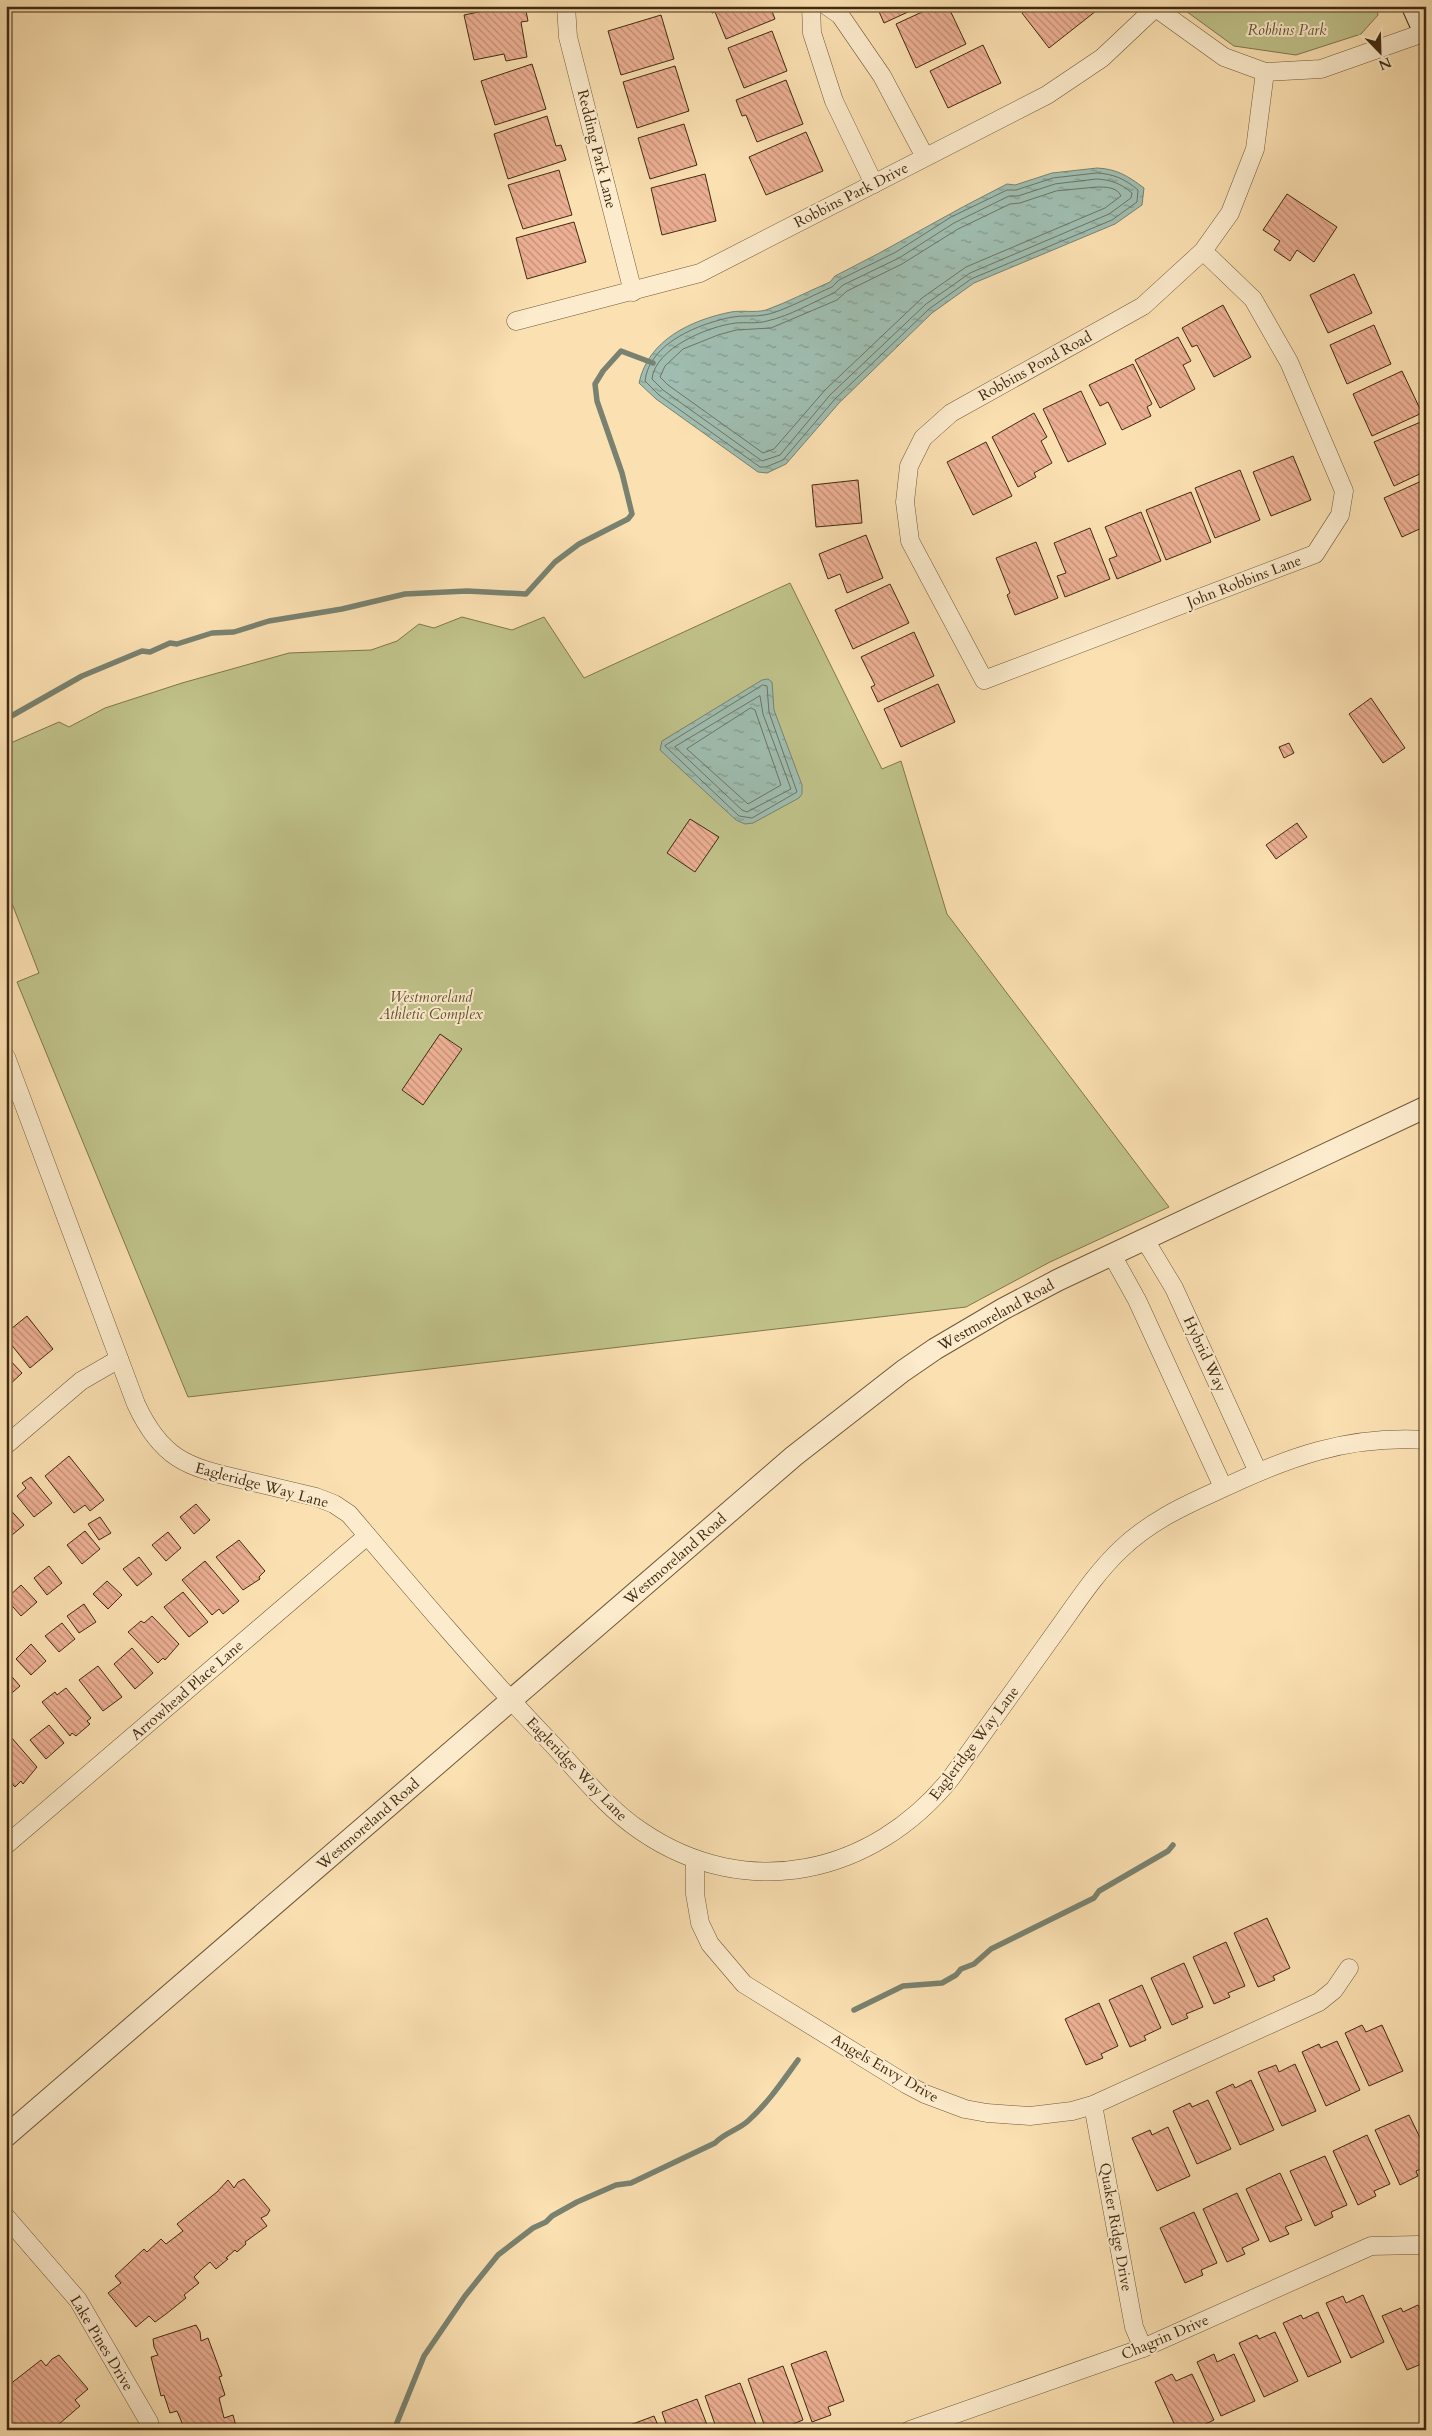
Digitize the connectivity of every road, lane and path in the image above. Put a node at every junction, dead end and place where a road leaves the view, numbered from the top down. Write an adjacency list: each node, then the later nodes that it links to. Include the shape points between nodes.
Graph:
1 (566, 6): 11 (street, Redding Park Lane, via 568,37)
2 (812, 6): 9 (street, via 812,32 834,101)
3 (827, 6): 8 (street, via 840,15 882,76)
4 (1414, 6): 6 (main road)
5 (1154, 7): 7 (street, via 1224,57); 8 (street, Robbins Park Drive, via 1102,58 1055,90)
6 (1426, 32): 7 (street, via 1321,69)
7 (1265, 72): 10 (street, Robbins Pond Road, via 1255,149 1230,213)
8 (925, 157): 9 (street, Robbins Park Drive)
9 (874, 184): 11 (street, Robbins Park Drive, via 700,272)
10 (1203, 251): 13 (street, Robbins Pond Road, via 1143,306 951,413 923,438 909,466 905,502 910,541); 13 (street, John Robbins Lane, via 1253,298 1289,362 1344,491 1340,515 1315,554)
11 (633, 292): 12 (street, Robbins Park Drive)
12 (516, 321)
13 (984, 680)
14 (6, 1057): 18 (street, Eagleridge Way Lane)
15 (1426, 1107): 16 (street, Westmoreland Road)
16 (1144, 1240): 17 (street, Westmoreland Road); 21 (street, Hybrid Way, via 1174,1288)
17 (1112, 1255): 22 (street, via 1137,1300); 24 (street, Westmoreland Road, via 969,1328 869,1396 774,1473)
18 (119, 1359): 20 (street, via 81,1381); 23 (street, Eagleridge Way Lane, via 145,1424 173,1455 203,1471 334,1504 349,1514)
19 (1426, 1440): 21 (street, Eagleridge Way Lane, via 1386,1439 1336,1445)
20 (6, 1445)
21 (1258, 1472): 22 (street, Eagleridge Way Lane)
22 (1223, 1488): 26 (street, Eagleridge Way Lane, via 1159,1519 1114,1556 1090,1584 951,1778 905,1826 847,1858 804,1868 753,1871)
23 (368, 1536): 24 (street, Eagleridge Way Lane); 25 (street, Arrowhead Place Lane)
24 (511, 1701): 26 (street, Eagleridge Way Lane, via 624,1818 658,1842); 29 (street, Westmoreland Road)
25 (6, 1845)
26 (695, 1859): 28 (street, Angels Envy Drive, via 695,1894 705,1934 732,1972 758,1994 906,2084 945,2102 987,2114 1030,2116)
27 (1349, 1968): 28 (street, Angels Envy Drive, via 1334,1990 1319,2002)
28 (1093, 2105): 32 (street, Quaker Ridge Drive, via 1134,2327)
29 (6, 2136)
30 (6, 2216): 33 (street, Lake Pines Drive, via 78,2300 149,2422)
31 (1418, 2245): 32 (street, Chagrin Drive, via 1371,2246)
32 (1143, 2348): 34 (street, Chagrin Drive)
33 (149, 2430)
34 (910, 2430)

